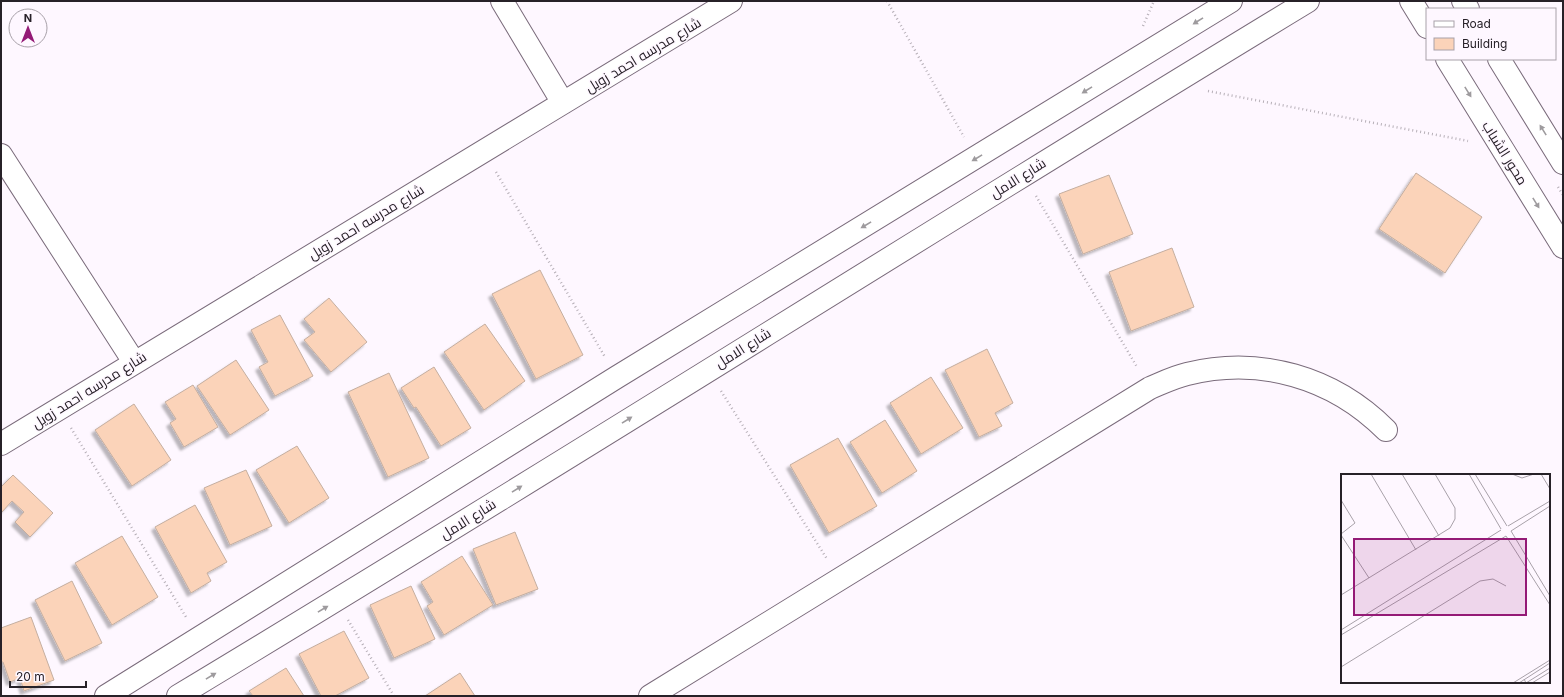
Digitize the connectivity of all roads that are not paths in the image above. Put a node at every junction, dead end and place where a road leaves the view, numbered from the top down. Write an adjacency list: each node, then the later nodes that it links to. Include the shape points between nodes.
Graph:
1 (502, 1): 9 (street)
2 (730, 1): 9 (street, شارع مدرسه احمد زويل)
3 (1231, 1): 16 (street, one-way to 16, via 617,377)
4 (1308, 1): 17 (street, شارع الامل, one-way to 4)
5 (1411, 1): 6 (street)
6 (1426, 25)
7 (1448, 60): 12 (street, محور الشباب, one-way to 12)
8 (1500, 60): 11 (street, one-way to 8)
9 (563, 103): 13 (street, شارع مدرسه احمد زويل)
10 (1, 155): 13 (street)
11 (1563, 163)
12 (1563, 246)
13 (134, 362): 15 (street, شارع مدرسه احمد زويل)
14 (1386, 430): 18 (street, via 1371,415 1339,393 1303,377 1264,369 1225,368 1186,374 1150,388)
15 (1, 444)
16 (106, 696)
17 (178, 696)
18 (650, 696)

